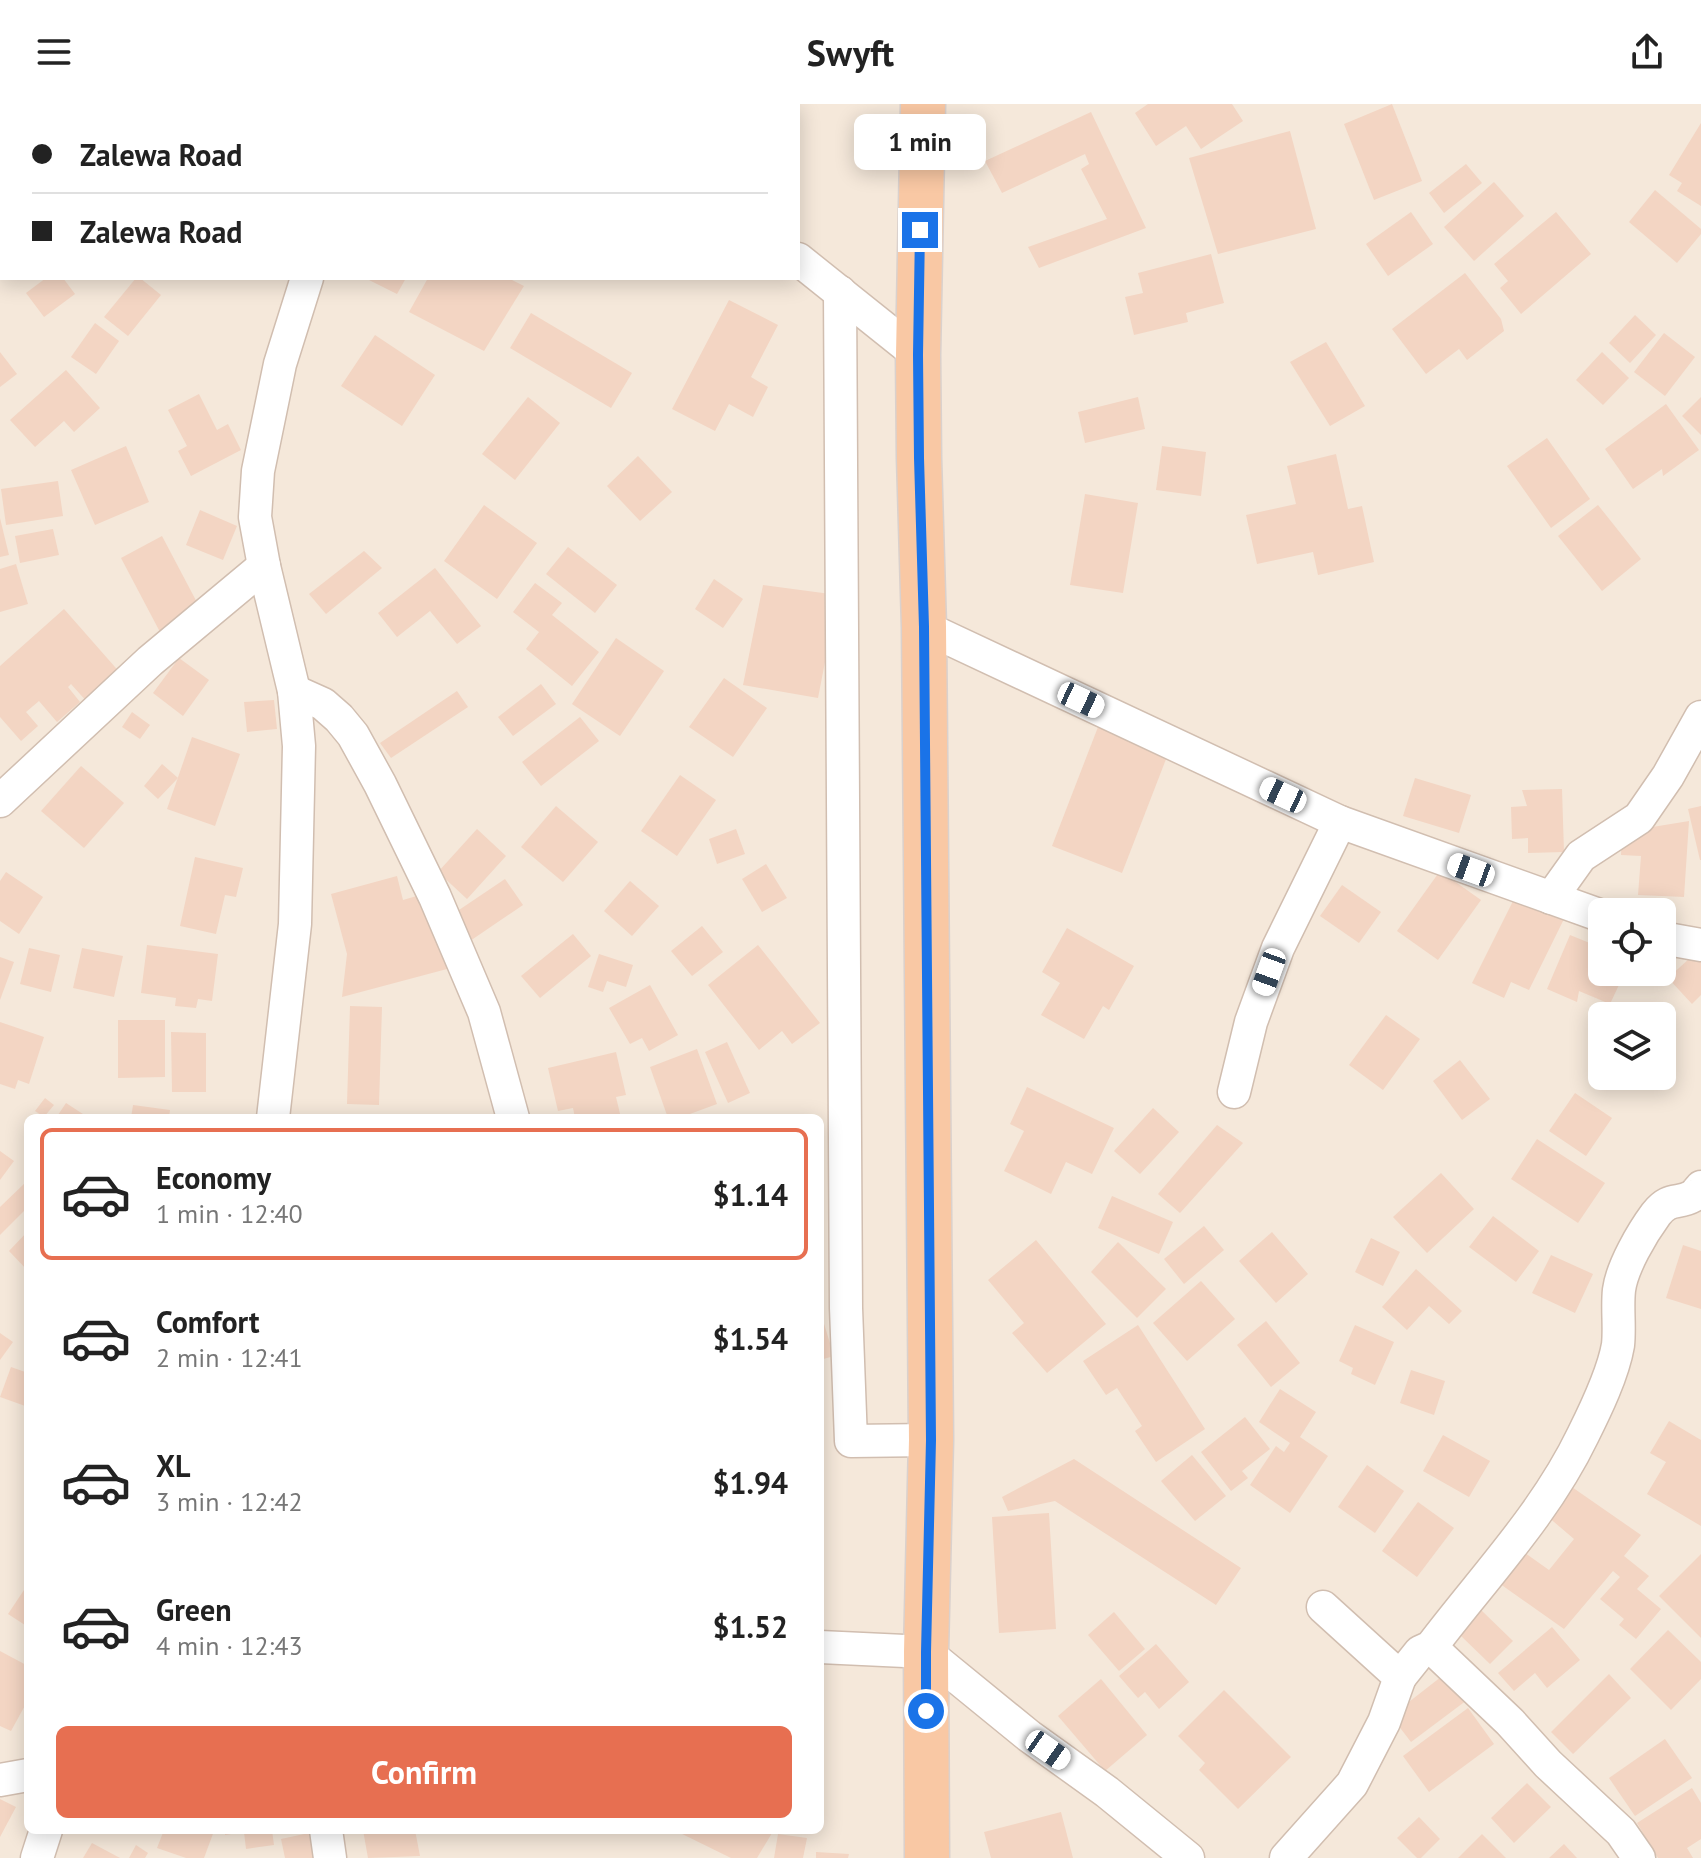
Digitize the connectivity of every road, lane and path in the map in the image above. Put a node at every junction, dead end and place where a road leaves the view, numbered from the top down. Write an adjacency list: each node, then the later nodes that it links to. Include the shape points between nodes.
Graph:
1 (923, 104): 5 (highway)
2 (800, 261): 4 (street)
3 (306, 280): 6 (street, via 280,364 258,471 255,517)
4 (840, 292): 5 (street); 20 (street, via 851,1441)
5 (918, 355): 7 (highway)
6 (264, 566): 8 (street); 10 (street, via 150,661)
7 (924, 627): 11 (street); 20 (highway)
8 (294, 691): 17 (street, via 299,746 295,924); 18 (street, via 339,718 380,784 484,1012)
9 (1701, 717): 12 (street, via 1639,818 1581,856)
10 (0, 801)
11 (1340, 822): 12 (street); 16 (street, via 1278,948 1251,1022)
12 (1551, 898): 13 (street)
13 (1588, 911)
14 (1676, 941): 15 (street)
15 (1701, 945)
16 (1234, 1092)
17 (273, 1114)
18 (512, 1114)
19 (1701, 1187): 23 (street, via 1693,1196 1670,1201 1646,1229 1624,1271 1618,1346 1583,1436 1539,1511)
20 (931, 1440): 24 (highway)
21 (1323, 1607): 25 (street)
22 (824, 1647): 24 (street)
23 (1431, 1647): 25 (street, via 1420,1652); 35 (street, via 1621,1832)
24 (926, 1652): 32 (highway); 33 (street)
25 (1400, 1677): 34 (street, via 1352,1784)
26 (24, 1776): 27 (street)
27 (0, 1780)
28 (45, 1834): 30 (street)
29 (327, 1834): 31 (street)
30 (37, 1858)
31 (330, 1858)
32 (927, 1858)
33 (1188, 1858)
34 (1286, 1858)
35 (1639, 1858)

